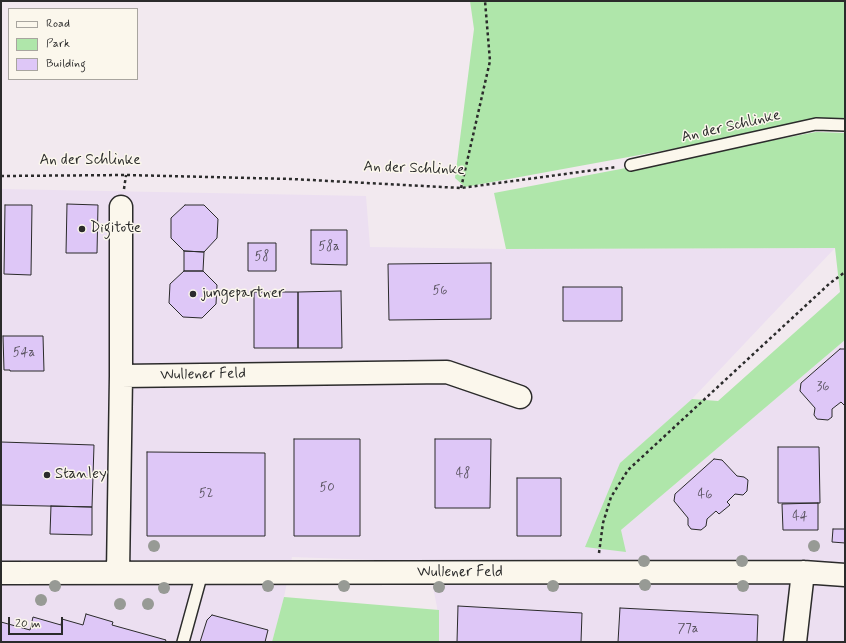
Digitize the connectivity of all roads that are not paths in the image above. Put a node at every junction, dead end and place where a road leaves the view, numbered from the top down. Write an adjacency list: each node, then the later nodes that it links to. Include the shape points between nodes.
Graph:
1 (845, 125): 2 (lane, An der Schlinke, via 816,124)
2 (631, 165)
3 (121, 207): 4 (street)
4 (121, 376): 5 (street, Wullener Feld, via 447,372); 8 (street)
5 (520, 397)
6 (803, 572): 9 (street, Wullener Feld); 10 (street, Wullener Feld); 12 (street)
7 (1, 573): 8 (street, Wullener Feld)
8 (118, 573): 9 (street, Wullener Feld)
9 (202, 573): 11 (lane)
10 (845, 575)
11 (183, 642)
12 (795, 642)

